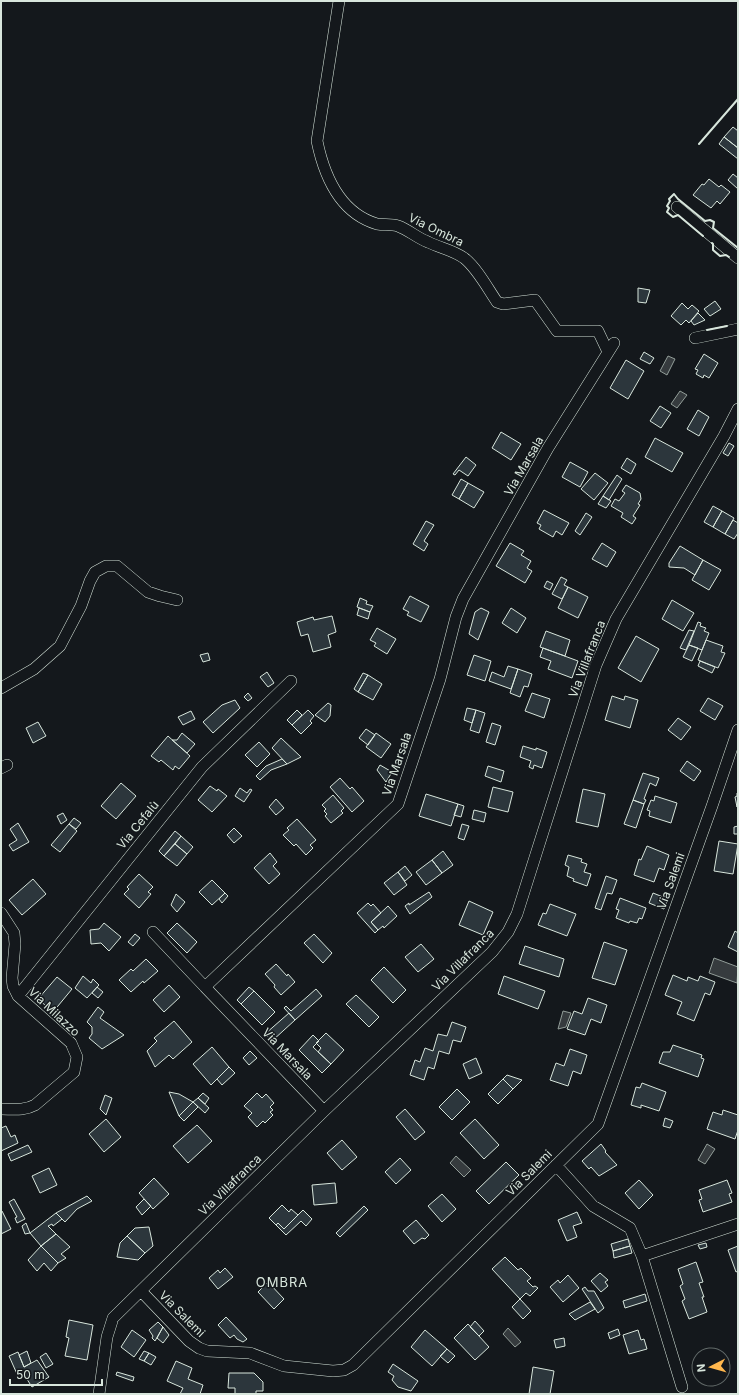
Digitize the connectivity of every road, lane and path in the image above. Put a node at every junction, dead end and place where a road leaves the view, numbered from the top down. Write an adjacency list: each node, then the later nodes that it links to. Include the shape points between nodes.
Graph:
1 (339, 1): 6 (street, Via Ombra, via 317,141 328,176 342,201 365,219 378,224 397,225 426,242 464,258 497,302 503,304 535,300 557,331 598,331)
2 (677, 207): 3 (street)
3 (738, 258)
4 (738, 329): 5 (street)
5 (695, 338)
6 (611, 348): 14 (street, Via Marsala, via 548,448 463,599 440,680 398,804)
7 (738, 409): 17 (street, Via Villafranca, via 606,640 517,914 508,932 492,952)
8 (177, 600): 10 (street, via 148,592 117,566 106,566 95,572 60,646 34,670)
9 (291, 681): 15 (street, Via Cefalù, via 202,767)
10 (1, 688)
11 (737, 734): 18 (street, Via Salemi, via 598,1124)
12 (1, 913): 15 (street, Via Milazzo, via 14,933 12,978)
13 (153, 932): 14 (street)
14 (205, 987): 17 (street, Via Marsala)
15 (18, 996): 16 (street, Via Milazzo, via 71,1043 76,1066 74,1072 35,1106)
16 (1, 1109)
17 (324, 1111): 21 (street, Via Villafranca)
18 (556, 1165): 20 (street, via 593,1206 630,1228); 21 (street, Via Salemi, via 353,1365 344,1370 284,1366 250,1353 207,1351 199,1348 189,1341)
19 (738, 1224): 20 (street)
20 (642, 1256): 22 (street)
21 (141, 1291): 23 (street, Via Villafranca, via 113,1318 109,1328)
22 (682, 1387)
23 (99, 1394)

